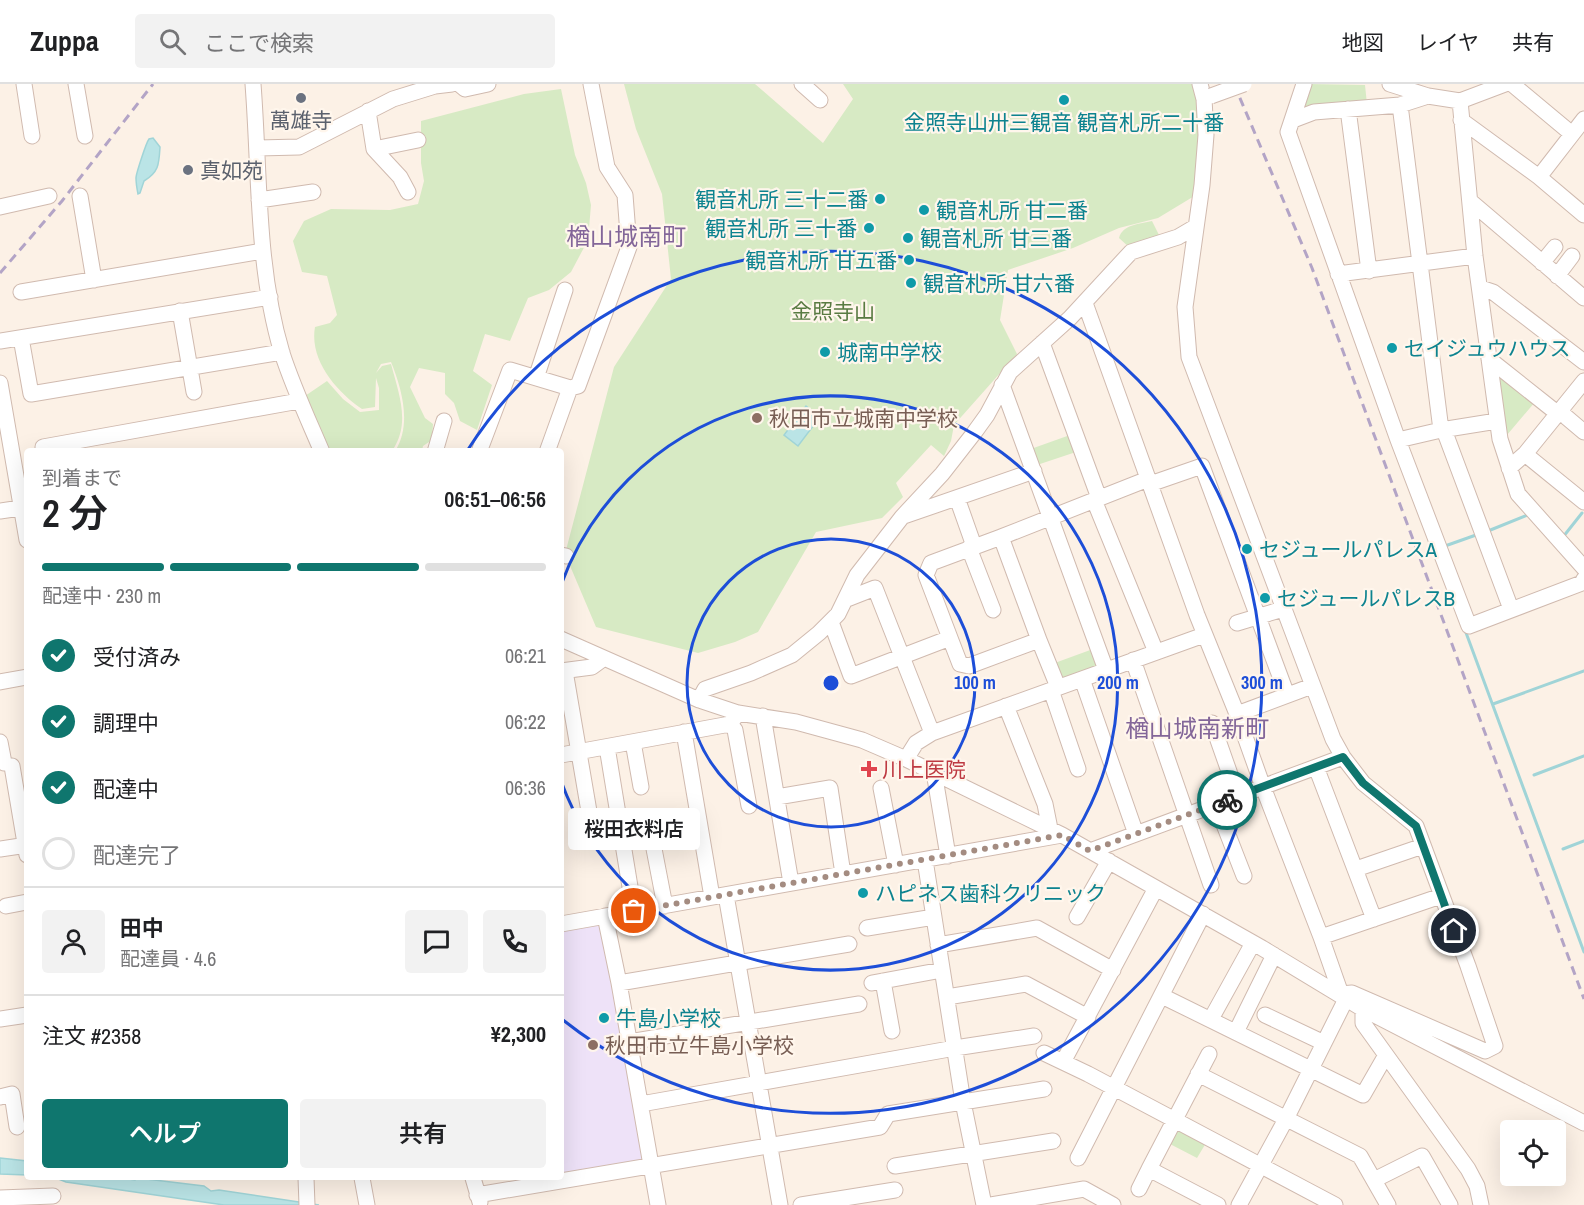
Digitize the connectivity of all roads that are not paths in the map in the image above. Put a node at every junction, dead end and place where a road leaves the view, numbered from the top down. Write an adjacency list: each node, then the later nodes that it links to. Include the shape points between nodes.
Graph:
1 (24, 84): 27 (street)
2 (76, 84): 28 (street)
3 (253, 84): 30 (street)
4 (452, 84): 22 (street, via 393,99)
5 (459, 84): 6 (street, via 465,89)
6 (488, 84)
7 (591, 84): 70 (street, via 607,167 625,195 629,247 578,386)
8 (802, 84): 18 (street)
9 (1200, 84): 17 (street)
10 (1245, 84): 17 (street, bridge)
11 (1304, 84): 24 (street)
12 (1485, 84): 15 (street, via 1452,93)
13 (1505, 84): 19 (street)
14 (1512, 84): 26 (street)
15 (1393, 85): 16 (street)
16 (1428, 96): 19 (street); 20 (street)
17 (1208, 98): 41 (street)
18 (820, 100)
19 (1460, 101): 25 (street)
20 (1400, 105): 21 (street); 47 (street)
21 (1348, 109): 24 (street, via 1314,112); 48 (street)
22 (368, 111): 30 (street, via 299,147); 31 (street)
23 (1584, 119): 26 (street)
24 (1293, 120): 49 (street, via 1288,132)
25 (1461, 120): 32 (street); 38 (street)
26 (1572, 134): 32 (street)
27 (32, 136)
28 (85, 136)
29 (418, 140): 31 (street)
30 (258, 148): 37 (street)
31 (374, 149): 34 (street, via 400,177)
32 (1539, 177): 40 (street)
33 (313, 192): 37 (street)
34 (408, 192)
35 (49, 196): 39 (street)
36 (80, 196): 51 (street)
37 (259, 200): 43 (street)
38 (1470, 201): 44 (street); 46 (street)
39 (0, 207)
40 (1583, 212)
41 (1196, 227): 57 (street, via 1131,252); 100 (street, via 1185,307 1189,357)
42 (1555, 248): 46 (street)
43 (263, 251): 51 (street); 55 (street)
44 (1475, 256): 47 (street); 52 (street)
45 (1572, 256): 50 (street)
46 (1542, 263): 50 (street)
47 (1419, 264): 48 (street); 76 (street)
48 (1369, 271): 49 (street)
49 (1338, 274): 78 (street)
50 (1557, 276): 56 (street)
51 (94, 280): 54 (street)
52 (1481, 288): 63 (street); 64 (street, via 1493,292)
53 (565, 290): 66 (street)
54 (21, 292)
55 (270, 297): 58 (street); 62 (street)
56 (1584, 298)
57 (1084, 303): 61 (street); 87 (street)
58 (180, 311): 59 (street); 65 (street)
59 (21, 338): 60 (street); 65 (street, via 31,394)
60 (0, 342)
61 (1042, 343): 69 (street, via 1010,372); 89 (street)
62 (282, 352): 65 (street); 72 (street)
63 (1489, 359): 73 (street); 75 (street)
64 (1584, 362)
65 (189, 368): 71 (street)
66 (536, 378): 70 (street); 82 (street, via 510,370)
67 (1584, 381): 73 (street)
68 (0, 383): 91 (street)
69 (1002, 385): 86 (street); 93 (street, via 974,433)
70 (570, 388): 83 (street)
71 (194, 392)
72 (299, 401): 79 (street); 80 (street)
73 (1557, 413): 77 (street); 84 (street)
74 (444, 421): 81 (street)
75 (1497, 421): 76 (street); 85 (street)
76 (1443, 430): 78 (street); 101 (street)
77 (1584, 432)
78 (1398, 440): 101 (street, via 1469,626)
79 (43, 448)
80 (320, 448)
81 (436, 448)
82 (481, 448)
83 (548, 448)
84 (1525, 454): 85 (street); 90 (street)
85 (1509, 468): 97 (street, via 1518,494)
86 (1034, 471): 88 (street); 94 (street)
87 (1149, 481): 89 (street); 103 (street, via 1202,466); 106 (street)
88 (957, 498): 93 (street); 96 (street)
89 (1097, 499): 94 (street); 110 (street)
90 (1584, 502)
91 (24, 508): 92 (street)
92 (0, 511)
93 (902, 517): 99 (street, via 857,575)
94 (1050, 517): 95 (street); 114 (street)
95 (1001, 537): 96 (street); 109 (street)
96 (971, 547): 102 (street); 107 (street, via 931,563 926,575)
97 (1584, 568)
98 (1584, 579): 101 (street)
99 (847, 599): 104 (street); 111 (street, via 875,588)
100 (1283, 609): 103 (street); 120 (street)
101 (1511, 609)
102 (993, 610)
103 (1258, 616): 105 (street); 122 (street)
104 (831, 622): 111 (street, via 851,676); 123 (street, via 792,655 705,689)
105 (1237, 623)
106 (1204, 635): 110 (street); 125 (street)
107 (950, 638): 109 (street, via 960,664 969,666); 111 (street)
108 (564, 640): 112 (street)
109 (1039, 640): 121 (street)
110 (1156, 652): 113 (street)
111 (901, 658): 130 (street)
112 (603, 659): 115 (street, via 592,667); 123 (street)
113 (1133, 660): 114 (street); 148 (street)
114 (1106, 670): 118 (street)
115 (564, 671)
116 (564, 676): 134 (street)
117 (24, 677): 119 (street)
118 (1082, 679): 121 (street); 152 (street)
119 (0, 680)
120 (1312, 686): 122 (street); 136 (street)
121 (1055, 688): 124 (street); 139 (street)
122 (1287, 695): 125 (street)
123 (699, 700): 127 (street)
124 (1006, 706): 130 (street); 151 (street)
125 (1237, 714): 142 (street)
126 (763, 716): 127 (street); 137 (street, via 862,740); 145 (street)
127 (734, 718): 129 (street); 147 (street)
128 (1212, 723): 144 (street)
129 (684, 732): 132 (street); 168 (street)
130 (932, 733): 137 (street, via 916,743)
131 (0, 742): 153 (street)
132 (633, 742): 133 (street); 141 (street)
133 (607, 747): 134 (street); 173 (street)
134 (579, 752): 135 (street); 150 (street)
135 (564, 754)
136 (1343, 757): 138 (street); 154 (street, via 1363,783 1416,826)
137 (906, 759): 140 (street)
138 (1316, 767): 142 (street); 162 (street)
139 (1078, 769)
140 (934, 772): 151 (street); 158 (street)
141 (641, 787)
142 (1263, 787): 144 (street); 181 (street)
143 (881, 788): 161 (street)
144 (1238, 796): 146 (street)
145 (777, 797): 163 (street, via 830,788); 165 (street)
146 (1216, 804): 148 (street); 164 (street)
147 (749, 806)
148 (1187, 815): 152 (street); 166 (street)
149 (650, 828): 172 (street)
150 (592, 829)
151 (1056, 832): 157 (street); 158 (street)
152 (1136, 834): 157 (street)
153 (24, 839)
154 (1423, 846): 162 (street); 169 (street)
155 (24, 848): 156 (street)
156 (0, 849)
157 (1090, 851): 160 (street)
158 (948, 856): 159 (street)
159 (925, 860): 161 (street); 176 (street)
160 (1109, 861): 167 (street); 177 (street)
161 (896, 865): 163 (street)
162 (1356, 869): 178 (street)
163 (843, 874): 165 (street)
164 (1244, 876)
165 (791, 883): 168 (street)
166 (1211, 885)
167 (1156, 888): 174 (street); 188 (street)
168 (719, 896): 172 (street); 186 (street)
169 (1441, 896): 178 (street); 191 (street, via 1495,1046 1485,1051 1352,993)
170 (24, 903): 171 (street)
171 (6, 906)
172 (665, 906): 173 (street)
173 (634, 911): 175 (street)
174 (1203, 914): 182 (street); 190 (street)
175 (605, 916): 179 (street); 189 (street)
176 (934, 917): 180 (street); 184 (street)
177 (1077, 917)
178 (1374, 919): 181 (street)
179 (564, 923)
180 (867, 928)
181 (1321, 937): 191 (street)
182 (1252, 943): 185 (street); 199 (street)
183 (849, 944): 186 (street)
184 (938, 945): 187 (street); 188 (street, via 1037,928)
185 (1274, 955): 191 (street); 202 (street)
186 (739, 963): 189 (street); 200 (street)
187 (942, 970): 192 (street); 201 (street, via 877,982)
188 (1113, 970): 197 (street)
189 (620, 983): 204 (street)
190 (1162, 996): 199 (street); 214 (street)
191 (1343, 996): 194 (street); 205 (street)
192 (947, 997): 197 (street, via 1026,984); 206 (street)
193 (860, 1004): 200 (street)
194 (1363, 1009): 209 (street, via 1363,1023); 221 (street)
195 (24, 1015): 198 (street)
196 (1265, 1015): 205 (street)
197 (1088, 1017): 210 (street)
198 (0, 1019)
199 (1211, 1019): 202 (street)
200 (748, 1022): 204 (street); 213 (street)
201 (892, 1031)
202 (1236, 1032): 211 (street)
203 (1034, 1036): 206 (street)
204 (629, 1042): 218 (street)
205 (1324, 1043): 211 (street)
206 (955, 1048): 213 (street); 217 (street)
207 (1044, 1053): 210 (street)
208 (1209, 1054): 212 (street)
209 (1386, 1055): 211 (street, via 1363,1095); 253 (street, via 1468,1169)
210 (1063, 1062): 214 (street)
211 (1310, 1070): 220 (street)
212 (1198, 1074): 219 (street); 220 (street)
213 (758, 1083): 218 (street); 224 (street)
214 (1114, 1088): 219 (street); 226 (street)
215 (1044, 1089): 217 (street)
216 (0, 1096): 222 (street, via 12,1094)
217 (963, 1102): 224 (street, via 888,1114 880,1127); 225 (street)
218 (641, 1104): 228 (street)
219 (1174, 1119): 227 (street); 230 (street)
220 (1286, 1119): 227 (street); 234 (street, via 1360,1156)
221 (1584, 1123)
222 (17, 1127)
223 (1053, 1141): 225 (street)
224 (769, 1144): 228 (street); 243 (street)
225 (975, 1154): 229 (street); 245 (street)
226 (1078, 1158)
227 (1259, 1164): 249 (street); 250 (street)
228 (652, 1166): 239 (street); 242 (street)
229 (894, 1166)
230 (1149, 1169): 235 (street); 248 (street)
231 (306, 1180): 240 (street)
232 (362, 1180): 241 (street)
233 (474, 1180): 239 (street)
234 (1374, 1180): 251 (street); 252 (street, via 1422,1156)
235 (1139, 1189)
236 (895, 1190): 244 (street)
237 (53, 1195): 238 (street)
238 (0, 1198)
239 (479, 1200)
240 (307, 1201)
241 (367, 1205)
242 (658, 1205)
243 (780, 1205)
244 (801, 1205)
245 (984, 1205)
246 (991, 1205): 247 (street, via 1084,1189)
247 (1113, 1205)
248 (1218, 1205)
249 (1239, 1205)
250 (1335, 1205)
251 (1388, 1205)
252 (1450, 1205)
253 (1481, 1205)

